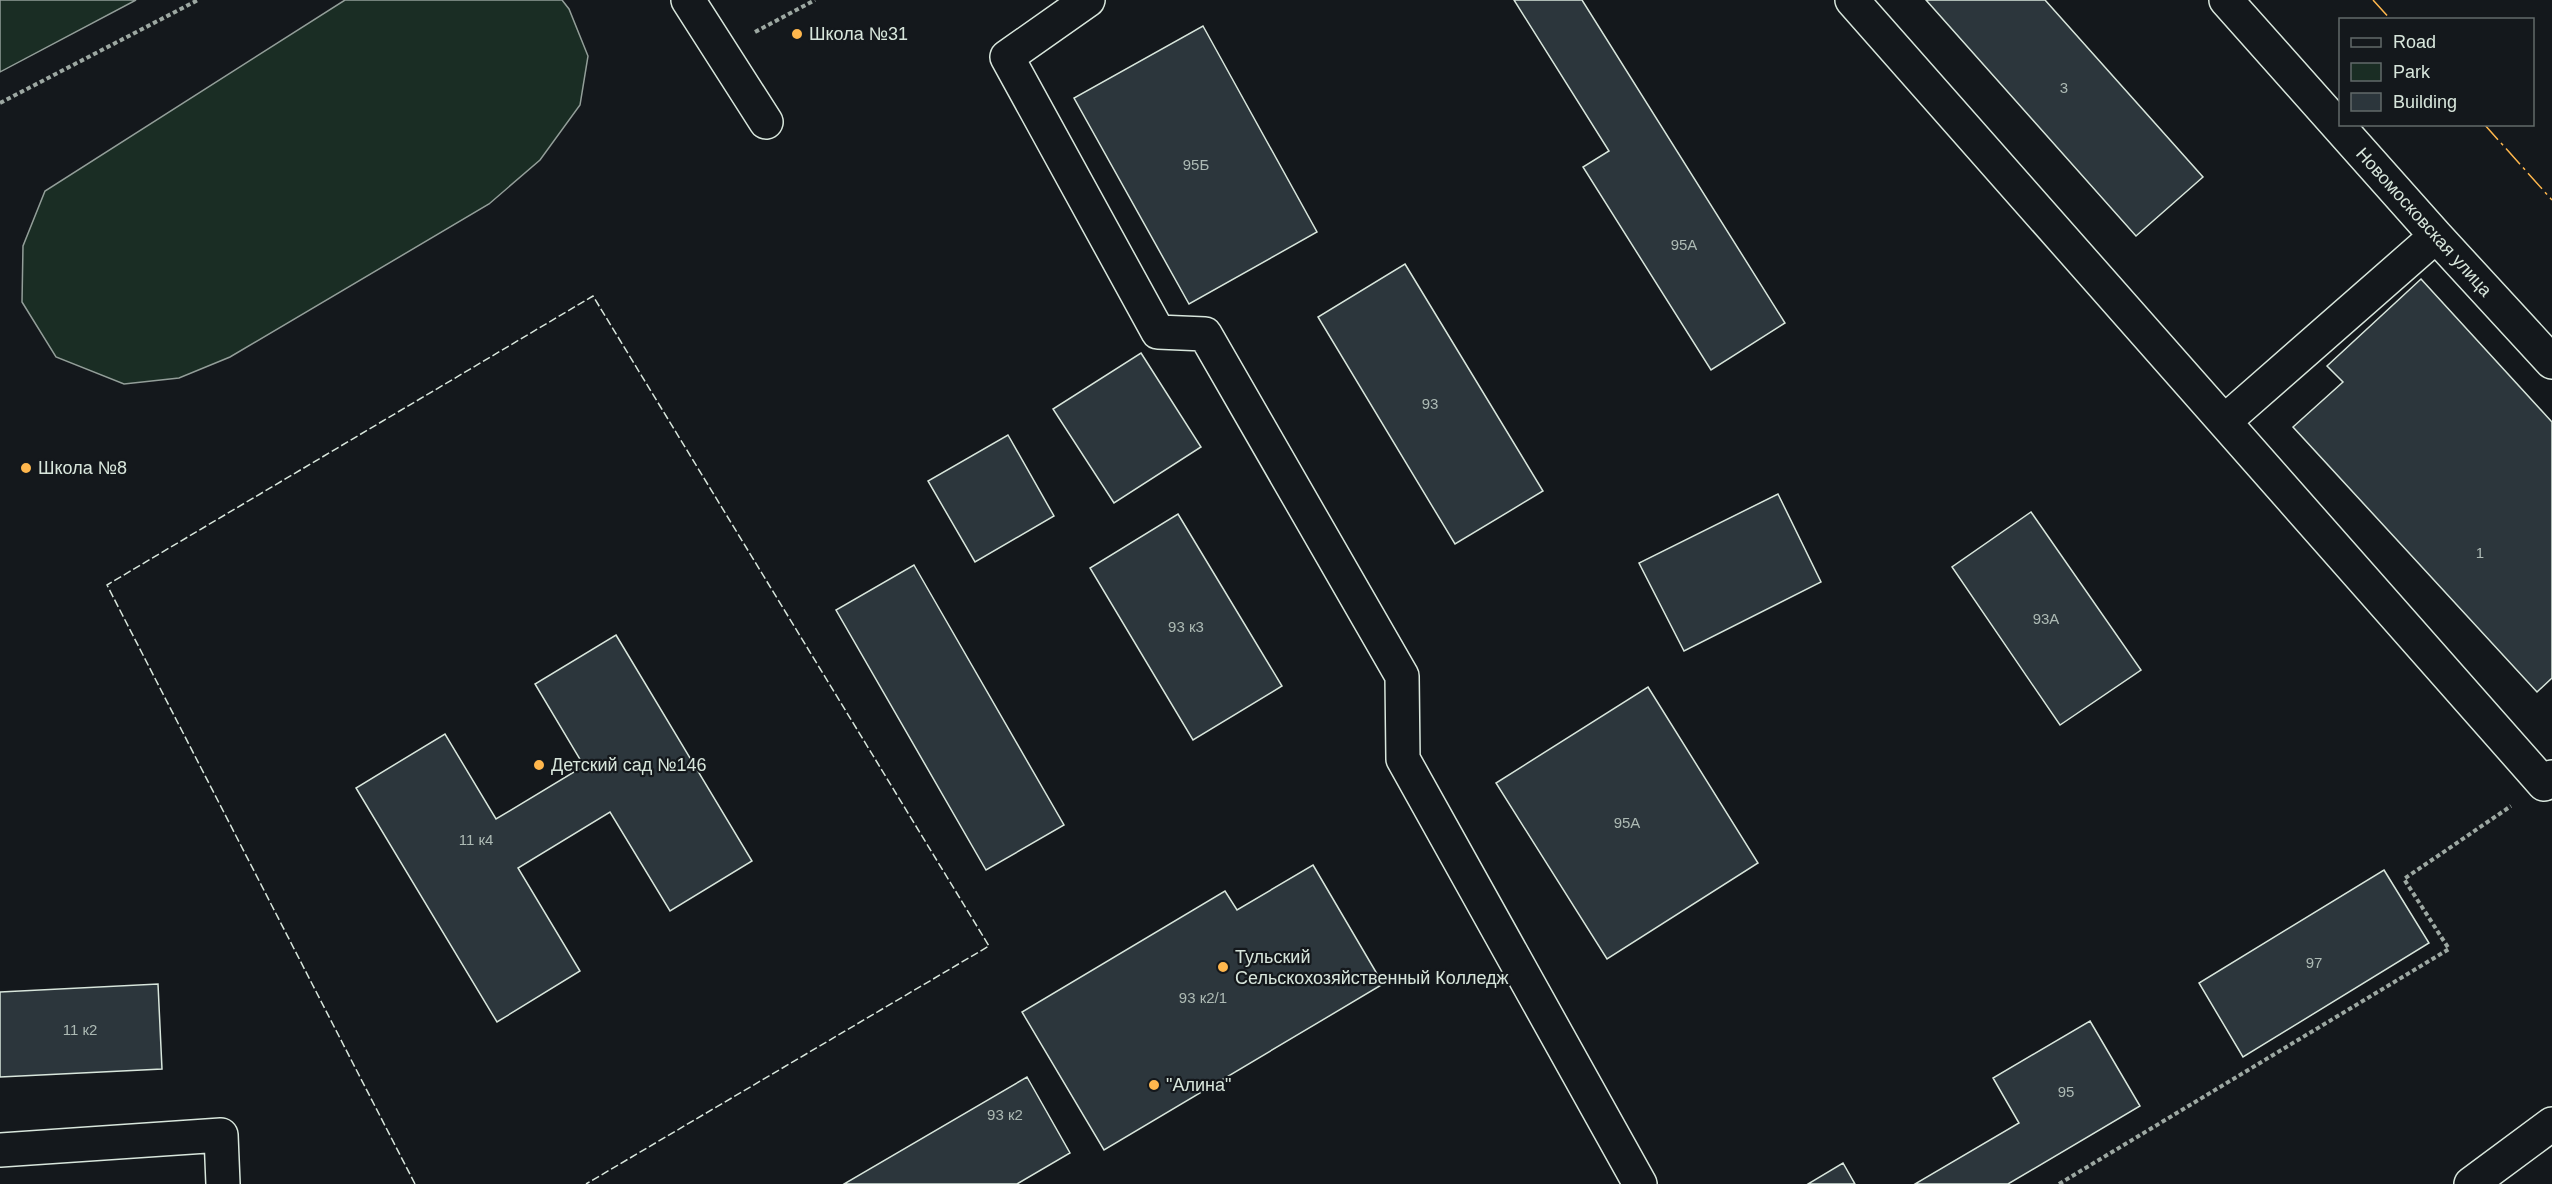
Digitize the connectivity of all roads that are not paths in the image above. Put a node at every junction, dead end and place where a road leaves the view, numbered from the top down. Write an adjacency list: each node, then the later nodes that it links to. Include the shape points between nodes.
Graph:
1 (688, 0): 5 (street)
2 (1088, 0): 13 (street, via 1007,57 1158,332 1205,334 1402,676 1403,759)
3 (1852, 0): 8 (street)
4 (2226, 0): 6 (street, Новомосковская улица)
5 (766, 122)
6 (2436, 236): 7 (street, Новомосковская улица); 8 (street)
7 (2552, 362)
8 (2225, 421): 9 (street)
9 (2548, 780)
10 (2552, 1124): 14 (street)
11 (0, 1150): 12 (street, via 221,1135)
12 (223, 1184)
13 (1640, 1184)
14 (2471, 1184)

